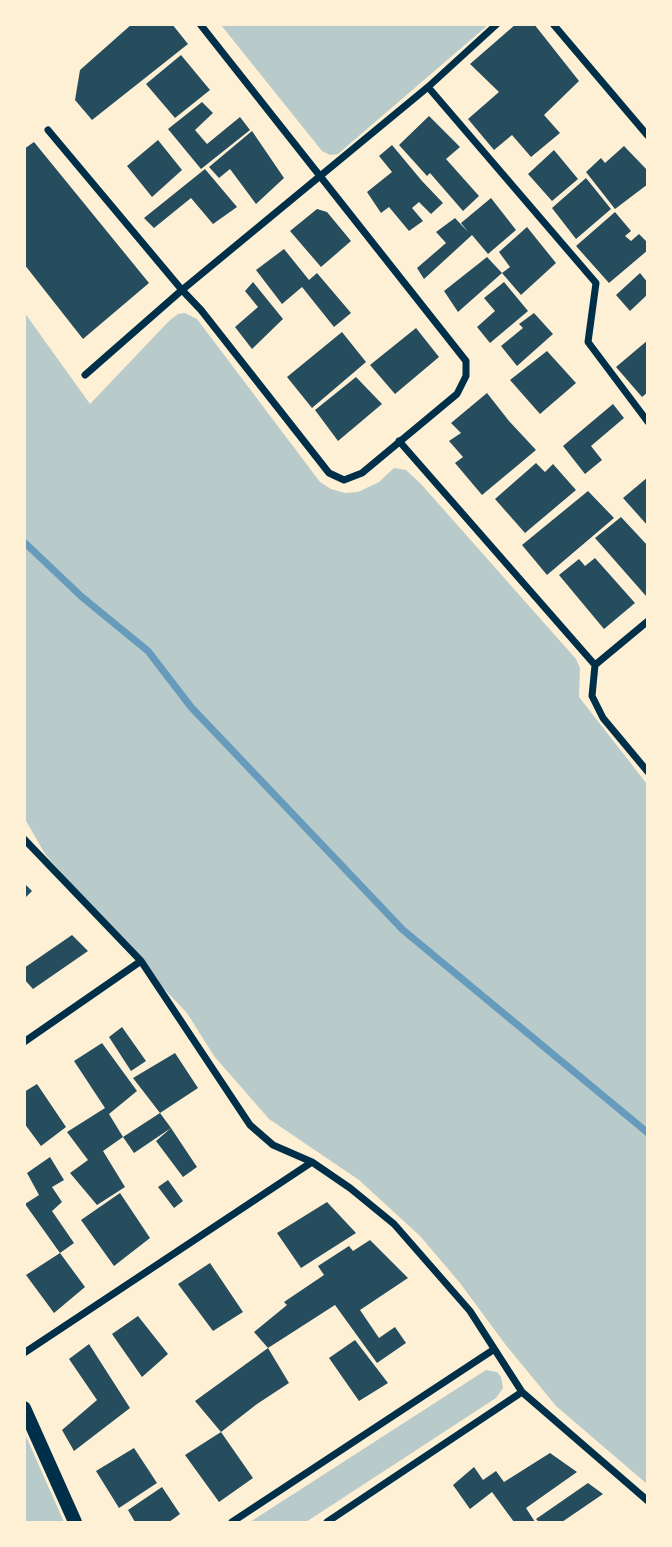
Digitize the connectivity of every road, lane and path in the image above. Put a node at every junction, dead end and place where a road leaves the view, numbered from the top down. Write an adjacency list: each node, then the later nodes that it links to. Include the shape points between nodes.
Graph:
1 (200, 24): 7 (street)
2 (497, 24): 4 (street)
3 (553, 24): 6 (street)
4 (428, 87): 7 (street); 10 (street, via 596,283 588,342)
5 (48, 130): 8 (street)
6 (648, 136)
7 (321, 177): 8 (street); 11 (street, via 466,361 466,376 457,394)
8 (182, 290): 9 (street); 11 (street, via 329,473 344,480 362,473)
9 (85, 375)
10 (648, 422)
11 (399, 441): 13 (street)
12 (648, 621): 13 (street)
13 (595, 665): 14 (street, via 592,696 603,718)
14 (648, 772)
15 (24, 839): 16 (street)
16 (141, 961): 17 (street); 18 (street, via 250,1125 273,1145)
17 (24, 1042)
18 (312, 1162): 19 (street, via 394,1224 470,1311); 20 (street)
19 (493, 1350): 21 (street); 25 (street)
20 (24, 1353)
21 (522, 1392): 23 (street); 26 (street)
22 (24, 1408): 24 (main road)
23 (648, 1501)
24 (75, 1522)
25 (232, 1522)
26 (327, 1522)

